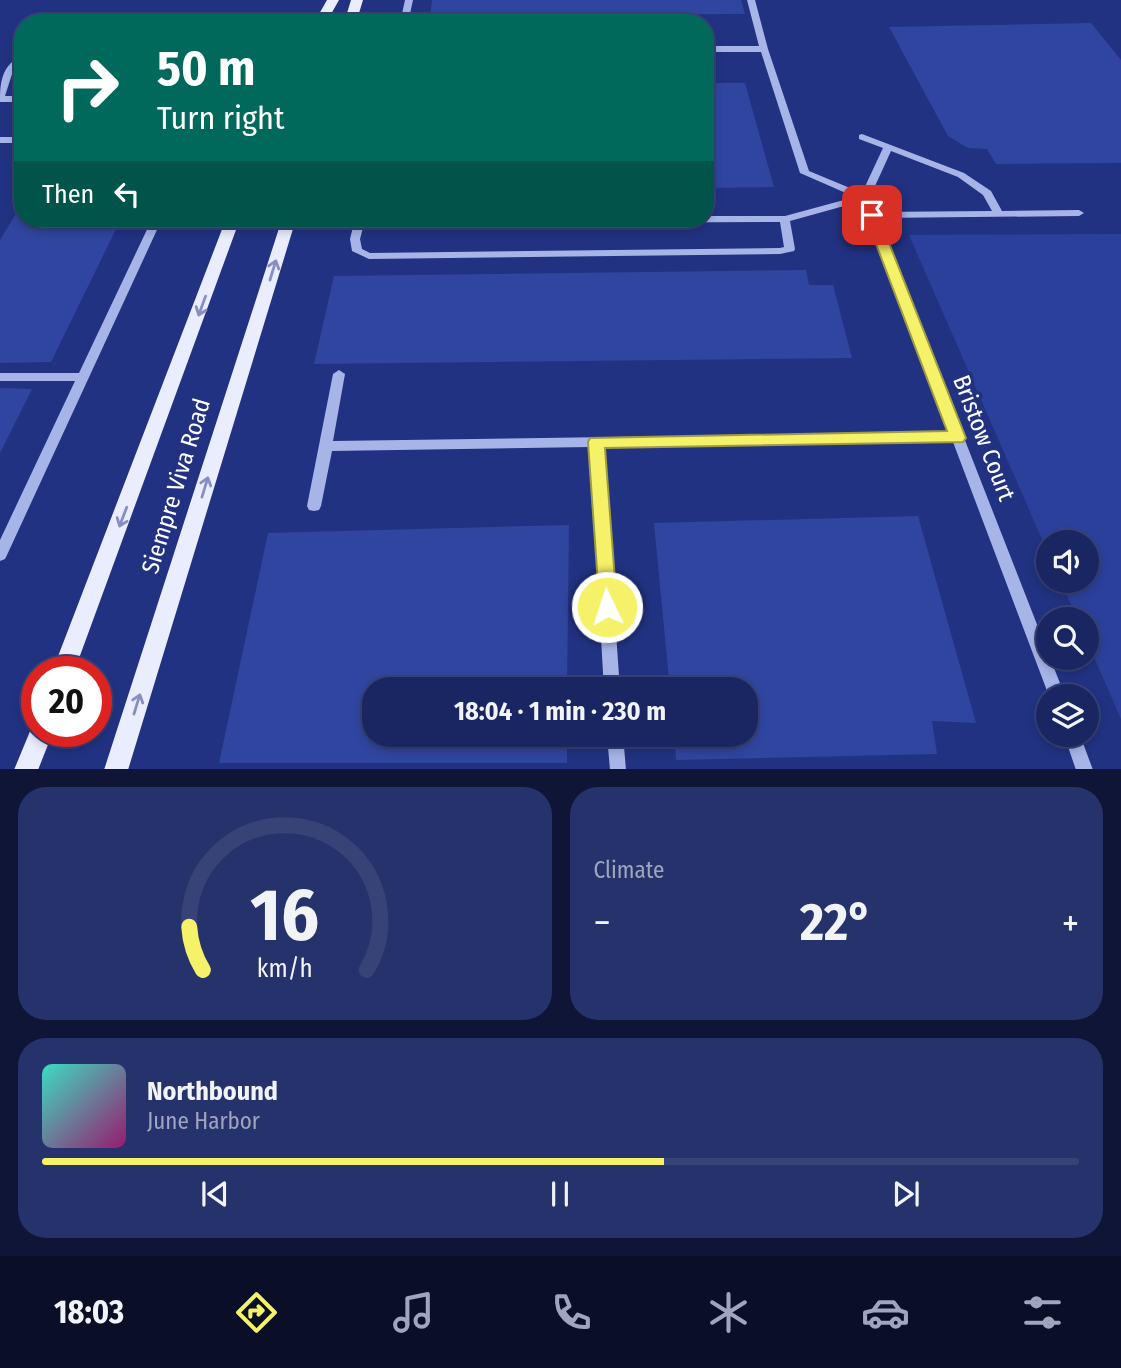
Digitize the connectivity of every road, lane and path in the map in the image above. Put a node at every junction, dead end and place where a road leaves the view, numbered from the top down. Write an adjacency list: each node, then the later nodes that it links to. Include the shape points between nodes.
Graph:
1 (751, 0): 2 (street)
2 (764, 48): 3 (street); 8 (street, via 805,173)
3 (714, 49)
4 (14, 66): 5 (street)
5 (0, 99)
6 (862, 137): 7 (street)
7 (888, 147): 8 (lane); 10 (street, via 961,174 987,193)
8 (865, 197): 11 (street, Bristow Court); 13 (lane)
9 (1079, 213): 10 (street)
10 (999, 214): 11 (street)
11 (872, 215): 21 (street, Bristow Court)
12 (714, 219): 13 (street)
13 (785, 219): 17 (lane, via 790,249 780,251 369,256 357,251)
14 (153, 228): 20 (street)
15 (230, 228): 26 (main road, Siempre Viva Road, one-way to 26)
16 (286, 228): 33 (main road, Siempre Viva Road, one-way to 16)
17 (358, 228)
18 (339, 374): 23 (street)
19 (0, 377): 20 (street)
20 (83, 377): 25 (street)
21 (957, 438): 22 (street); 28 (street, Bristow Court)
22 (596, 442): 23 (street); 27 (lane)
23 (326, 446): 24 (street)
24 (314, 506)
25 (0, 555)
26 (69, 656)
27 (611, 677)
28 (1052, 684)
29 (35, 747): 32 (main road)
30 (616, 747): 34 (lane)
31 (1077, 747): 35 (street)
32 (26, 769)
33 (116, 769)
34 (618, 769)
35 (1085, 769)

